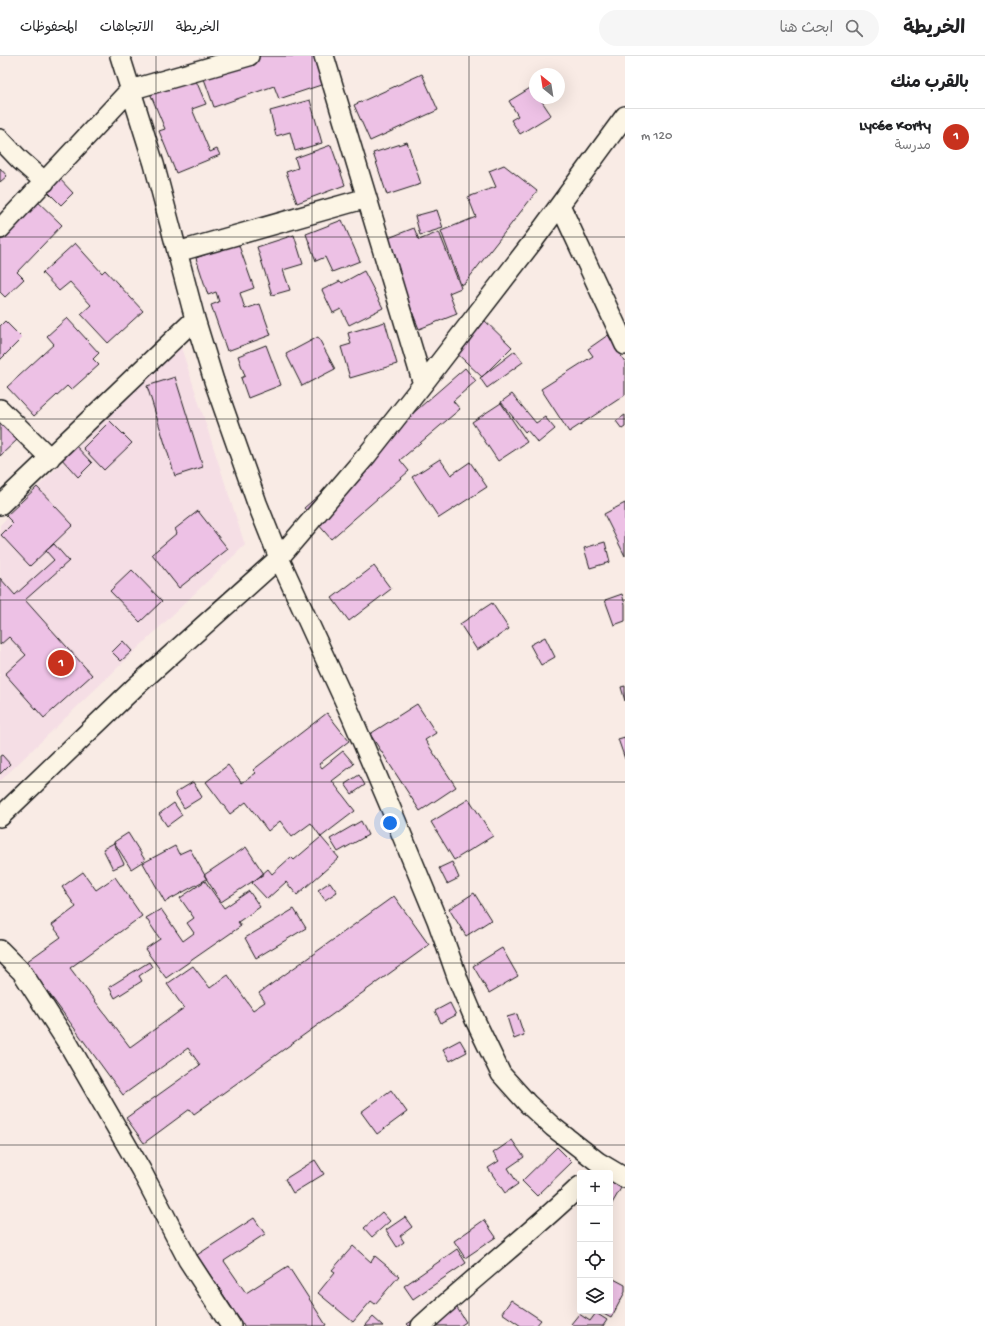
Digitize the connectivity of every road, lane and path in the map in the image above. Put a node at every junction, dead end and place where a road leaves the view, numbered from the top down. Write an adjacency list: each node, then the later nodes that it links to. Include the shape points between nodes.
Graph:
1 (120, 56): 4 (street)
2 (249, 56): 4 (street)
3 (324, 56): 8 (street)
4 (130, 90): 7 (street); 11 (street, via 154,164)
5 (625, 116): 9 (street)
6 (0, 140): 7 (street)
7 (46, 182): 10 (street)
8 (367, 198): 11 (street); 14 (street)
9 (560, 205): 13 (street); 14 (street)
10 (0, 229)
11 (177, 252): 12 (street)
12 (195, 320): 16 (street); 18 (street, via 257,503)
13 (625, 345)
14 (424, 384): 18 (street)
15 (0, 409): 16 (street)
16 (50, 458): 17 (street)
17 (0, 505)
18 (279, 558): 19 (street, via 134,688); 21 (street, via 351,715 434,914 459,982 502,1074 528,1104)
19 (0, 817)
20 (0, 950): 24 (street, via 22,972 69,1045 141,1170 188,1260)
21 (598, 1169): 22 (street)
22 (625, 1178)
23 (577, 1189): 25 (street)
24 (231, 1326)
25 (421, 1326)

